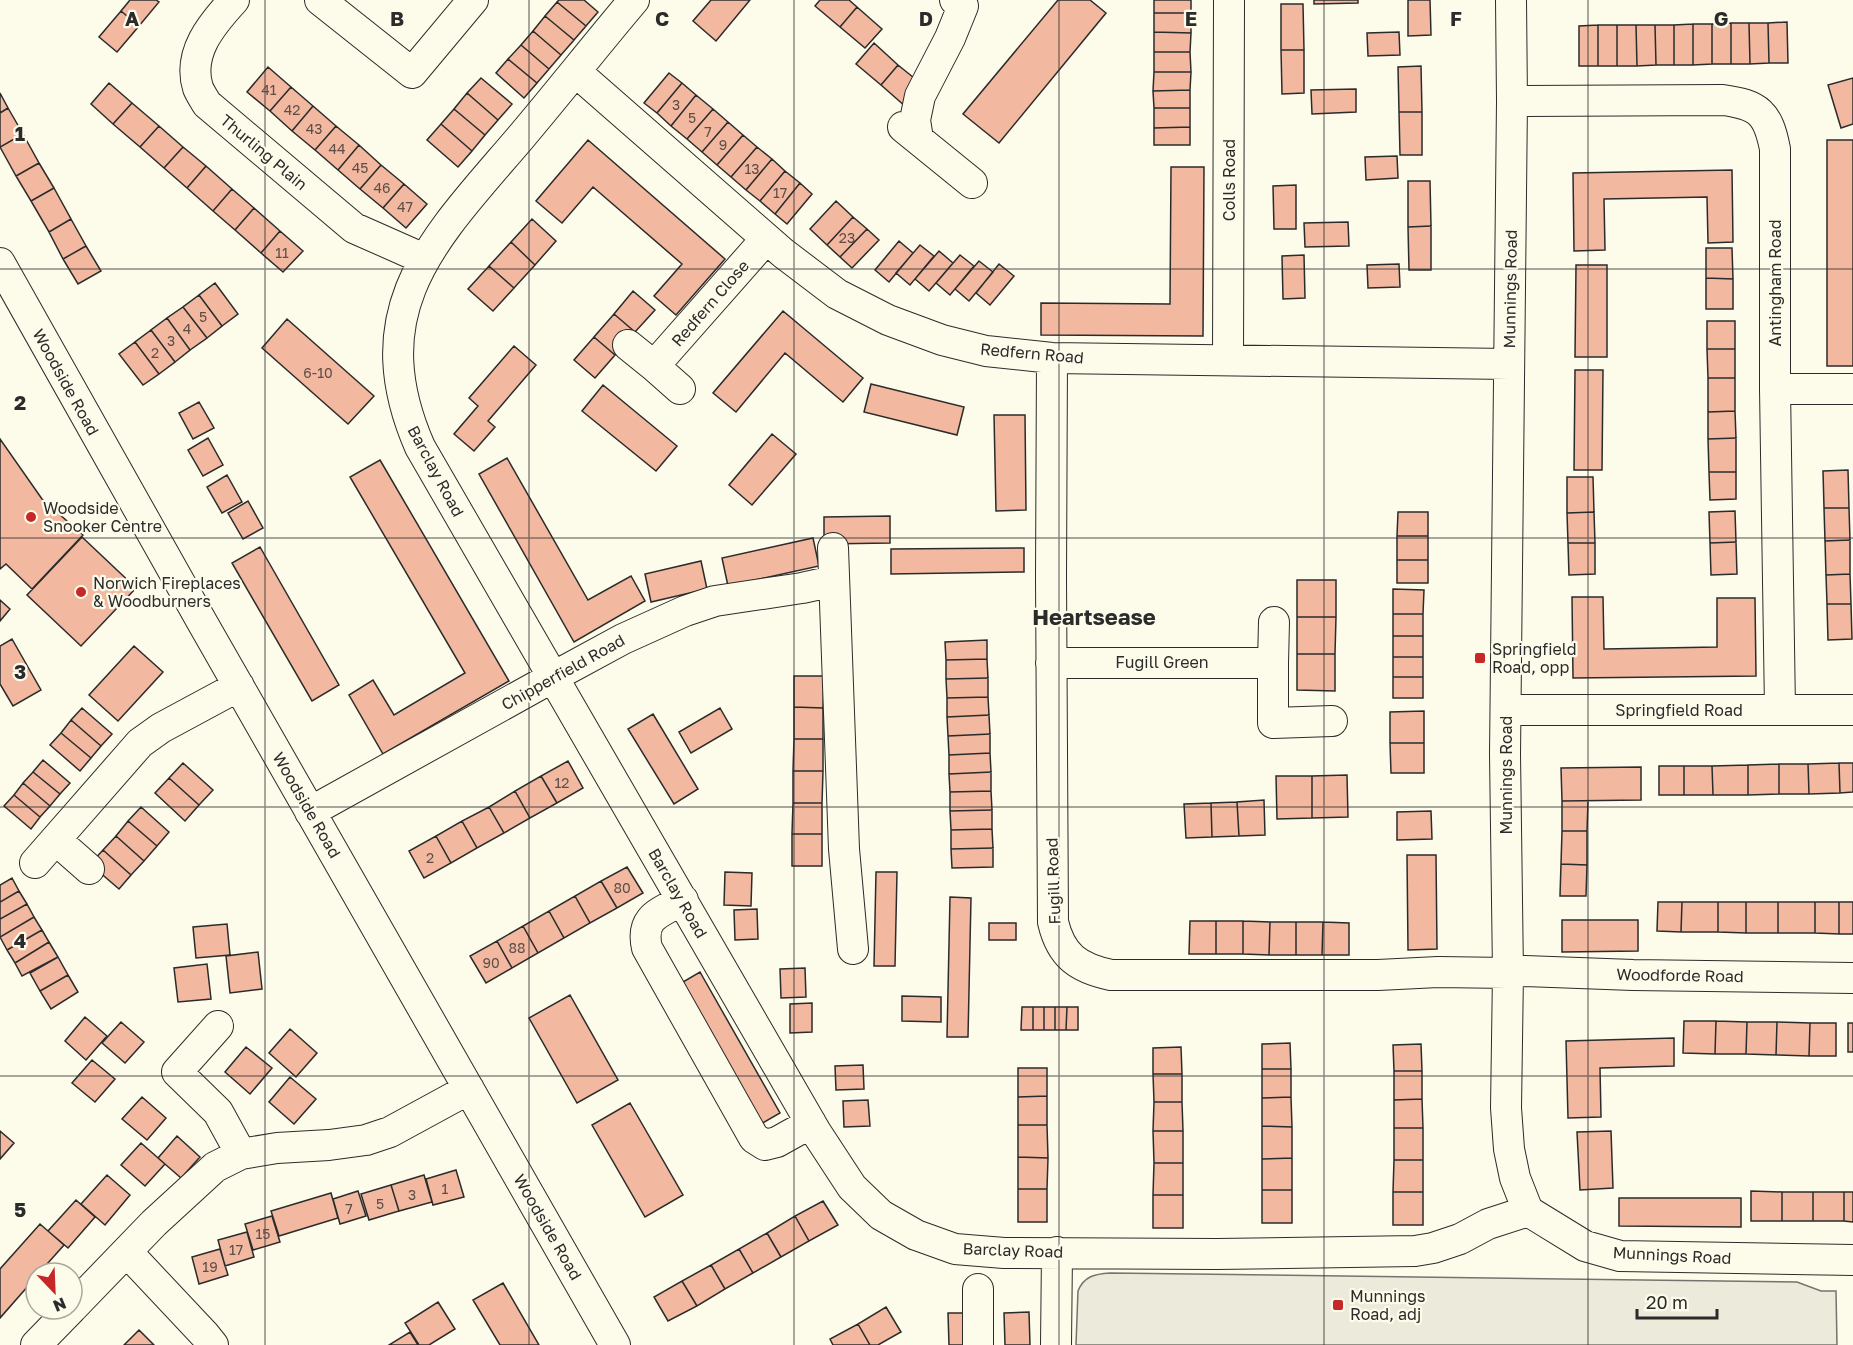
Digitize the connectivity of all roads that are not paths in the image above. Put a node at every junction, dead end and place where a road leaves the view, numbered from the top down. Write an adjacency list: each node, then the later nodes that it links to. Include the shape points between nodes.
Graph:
1 (234, 0): 12 (street, Thurling Plain, via 214,22 195,66 198,88 207,104 354,228)
2 (320, 0): 3 (street, via 412,73)
3 (473, 0)
4 (1229, 0): 16 (street, Colls Road)
5 (1511, 0): 9 (street, Munnings Road)
6 (630, 2): 8 (street, Barclay Road)
7 (964, 2): 10 (street, via 920,96 911,133)
8 (576, 72): 11 (street, Redfern Road); 12 (street, Barclay Road, via 462,207)
9 (1512, 101): 17 (street, Munnings Road); 20 (street, Antingham Road, via 1723,100 1746,103 1762,114 1771,129 1775,148)
10 (972, 183)
11 (766, 239): 15 (street, Redfern Road, via 837,294 888,320 986,351); 18 (street, Redfern Close)
12 (424, 259): 28 (street, Barclay Road, via 407,299 397,353 400,390 409,421 420,447)
13 (0, 263): 29 (street, Woodside Road)
14 (628, 345): 18 (street)
15 (1052, 358): 16 (street, Redfern Road); 25 (street, Fugill Road)
16 (1228, 360): 17 (street, Redfern Road)
17 (1509, 364): 27 (street, Munnings Road)
18 (654, 366): 19 (street)
19 (680, 388)
20 (1775, 389): 21 (street); 30 (street, Antingham Road)
21 (1853, 389)
22 (833, 548): 23 (street)
23 (834, 581): 28 (street, Chipperfield Road, via 715,601 685,611); 40 (street, via 843,849)
24 (1274, 622): 26 (street)
25 (1051, 663): 26 (street, Fugill Green); 41 (street, Fugill Road, via 1053,922 1064,951 1077,963 1111,975)
26 (1273, 663): 33 (street, via 1273,723)
27 (1506, 664): 31 (street, Munnings Road); 34 (street, via 1493,681 1491,737)
28 (553, 677): 35 (street, Chipperfield Road); 39 (street, Barclay Road)
29 (239, 686): 35 (street, Woodside Road); 36 (street, via 140,743)
30 (1780, 709): 31 (street, Springfield Road); 32 (street, Springfield Road)
31 (1506, 710): 34 (street, Munnings Road)
32 (1853, 710)
33 (1332, 722)
34 (1505, 754): 41 (street, Munnings Road)
35 (310, 812): 44 (street, Woodside Road)
36 (56, 840): 37 (street); 38 (street)
37 (35, 863)
38 (90, 869)
39 (683, 900): 45 (street, Barclay Road); 45 (street, via 647,924 647,948 754,1138 765,1145)
40 (854, 949)
41 (1508, 973): 42 (street, Woodforde Road); 47 (street, Munnings Road, via 1509,1149)
42 (1853, 978)
43 (218, 1026): 46 (street, via 177,1072 218,1112)
44 (469, 1089): 46 (street, via 390,1132 366,1140); 56 (street, Woodside Road)
45 (811, 1124): 49 (street, Barclay Road, via 852,1187 898,1226 955,1249)
46 (241, 1154): 48 (street, via 215,1167)
47 (1528, 1211): 49 (street, Barclay Road, via 1488,1224 1460,1239 1415,1251); 50 (street, Munnings Road, via 1585,1246 1620,1256)
48 (127, 1252): 52 (street); 55 (street)
49 (1057, 1252): 58 (street)
50 (1853, 1260)
51 (978, 1289): 57 (street)
52 (84, 1296)
53 (59, 1321): 54 (street)
54 (36, 1345)
55 (213, 1345)
56 (615, 1345)
57 (978, 1345)
58 (1056, 1345)

